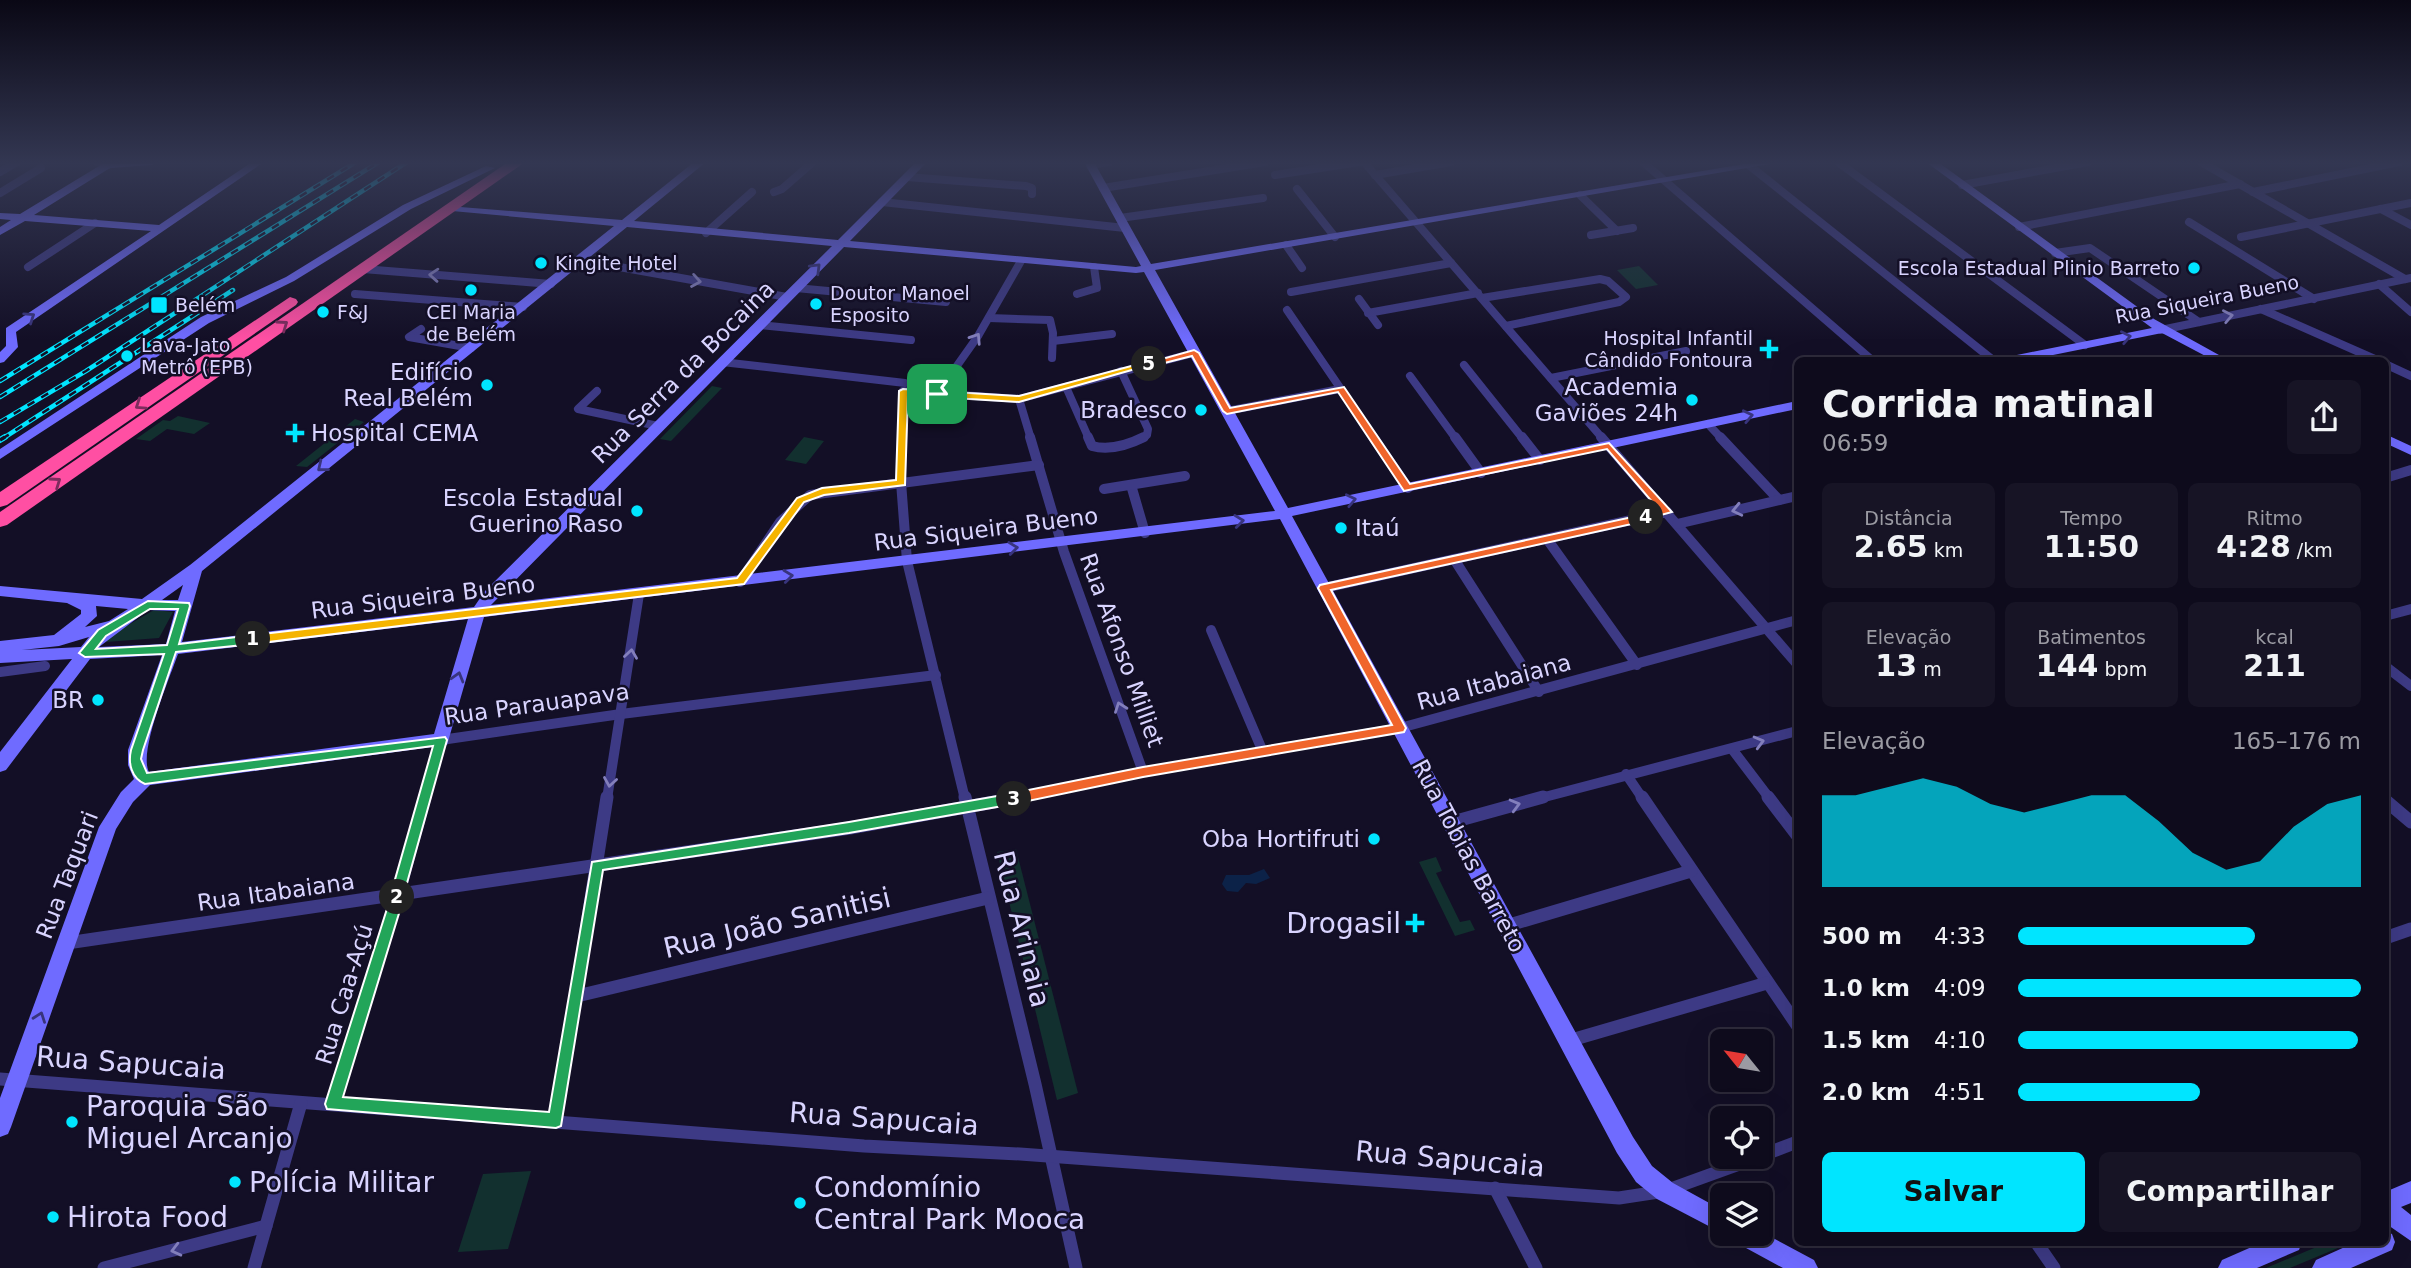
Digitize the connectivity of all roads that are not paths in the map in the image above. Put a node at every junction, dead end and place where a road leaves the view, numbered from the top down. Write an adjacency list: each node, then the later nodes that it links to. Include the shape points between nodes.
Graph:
1 (17, 221): 33 (main road)
2 (68, 221): 24 (main road)
3 (171, 221): 30 (main road)
4 (384, 221): 107 (main road, via 290,279 205,320)
5 (411, 221): 120 (highway, one-way to 120)
6 (433, 221): 47 (highway)
7 (593, 221): 27 (main road)
8 (627, 221): 27 (main road)
9 (719, 221): 34 (street)
10 (862, 221): 38 (main road, Rua Serra da Bocaina)
11 (1101, 221): 25 (street)
12 (1132, 221): 25 (street)
13 (1322, 221): 36 (street)
14 (1428, 221): 26 (main road)
15 (1607, 221): 32 (street)
16 (1711, 221): 80 (street)
17 (1819, 221): 81 (street)
18 (1918, 221): 76 (street)
19 (2011, 221): 29 (main road)
20 (2049, 221): 29 (street)
21 (2305, 221): 28 (street)
22 (2323, 221): 28 (street)
23 (2189, 222): 58 (street)
24 (95, 223): 30 (main road); 44 (street)
25 (1122, 223): 46 (main road, Rua Tobias Barreto)
26 (1417, 223): 36 (main road); 43 (street)
27 (623, 224): 34 (main road); 41 (main road)
28 (2310, 224): 37 (street); 48 (street)
29 (2019, 227): 40 (main road)
30 (161, 228): 72 (main road, one-way to 30)
31 (1633, 228): 32 (street)
32 (1617, 231): 35 (street)
33 (0, 232)
34 (706, 233): 38 (main road)
35 (1591, 235)
36 (1335, 237): 39 (main road)
37 (2241, 237)
38 (839, 244): 42 (main road); 52 (main road, Rua Serra da Bocaina, one-way to 38)
39 (1286, 246): 46 (main road); 51 (street)
40 (2055, 253): 66 (street, via 2090,248); 71 (main road)
41 (580, 260): 49 (main road); 52 (street, one-way to 52)
42 (1021, 261): 45 (main road); 65 (street)
43 (1451, 263): 51 (street); 56 (street)
44 (28, 267)
45 (1094, 267): 46 (main road); 55 (street, via 1097,288)
46 (1147, 268): 79 (main road, Rua Tobias Barreto)
47 (363, 269): 49 (street, one-way to 47); 123 (highway, one-way to 47)
48 (2408, 278): 50 (street, Rua Siqueira Bueno)
49 (551, 284): 60 (main road)
50 (2379, 284): 58 (street, Rua Siqueira Bueno); 63 (street)
51 (1316, 287): 53 (street)
52 (791, 292): 59 (street); 67 (main road, Rua Serra da Bocaina)
53 (1291, 292)
54 (355, 294): 60 (street)
55 (1077, 295)
56 (1480, 296): 64 (street); 69 (street); 69 (street, via 1593,279 1608,281 1625,299)
57 (1359, 299): 64 (street)
58 (2314, 299): 61 (street, Rua Siqueira Bueno)
59 (946, 302)
60 (523, 307): 77 (main road)
61 (2261, 309): 66 (street, Rua Siqueira Bueno, one-way to 61); 84 (street)
62 (1287, 310): 96 (street)
63 (2411, 312)
64 (1368, 313): 68 (street)
65 (989, 318): 75 (street, via 1047,319 1052,322); 98 (street, one-way to 65)
66 (2199, 322): 71 (street, Rua Siqueira Bueno)
67 (759, 325): 74 (street); 87 (main road, Rua Serra da Bocaina)
68 (1378, 326)
69 (1506, 326): 93 (street)
70 (421, 329): 77 (street, via 409,337)
71 (2161, 330): 76 (main road, Rua Siqueira Bueno, one-way to 71); 83 (main road)
72 (5, 331): 86 (main road, via 12,347)
73 (1112, 334): 75 (street)
74 (911, 340)
75 (1053, 341): 85 (street)
76 (2085, 345): 82 (main road, Rua Siqueira Bueno)
77 (471, 348): 130 (main road, one-way to 130)
78 (1686, 351): 93 (street)
79 (1194, 353): 90 (street); 101 (main road, Rua Tobias Barreto)
80 (1869, 357)
81 (1989, 357)
82 (2027, 357)
83 (2216, 357)
84 (2370, 357)
85 (1052, 358)
86 (0, 359)
87 (722, 362): 94 (street); 103 (main road, Rua Serra da Bocaina)
88 (1464, 365): 108 (street)
89 (2389, 366): 92 (street)
90 (1121, 372): 95 (street); 95 (street, via 1147,427 1147,435 1140,439 1094,447)
91 (1410, 376): 111 (street)
92 (2411, 376)
93 (1551, 378): 105 (street)
94 (905, 383)
95 (1066, 387): 99 (street)
96 (1340, 389): 101 (street); 116 (street)
97 (597, 391): 103 (street, via 578,409)
98 (937, 394): 99 (street); 114 (street, Rua Arinaia, via 903,391)
99 (1019, 399): 109 (street, Rua Afonso Milliet)
100 (1794, 406): 102 (main road, Rua Siqueira Bueno, one-way to 100)
101 (1227, 411): 122 (main road, Rua Tobias Barreto)
102 (1708, 424): 105 (main road, Rua Siqueira Bueno); 119 (street)
103 (658, 426): 139 (main road, Rua Serra da Bocaina, via 490,595)
104 (2389, 440): 106 (main road)
105 (1609, 446): 108 (main road, Rua Siqueira Bueno); 121 (street)
106 (2411, 451)
107 (0, 455)
108 (1541, 460): 111 (main road, Rua Siqueira Bueno)
109 (1039, 465): 114 (street); 127 (street, Rua Afonso Milliet)
110 (2411, 470): 113 (street)
111 (1481, 473): 116 (main road, Rua Siqueira Bueno)
112 (1185, 476): 115 (street)
113 (2389, 477)
114 (901, 482): 129 (street, Rua Arinaia); 131 (street, via 822,492 800,500)
115 (1131, 485): 117 (street); 125 (street)
116 (1408, 488): 122 (main road, Rua Siqueira Bueno, one-way to 116)
117 (1104, 489)
118 (1794, 497): 119 (street)
119 (1779, 500): 124 (street, one-way to 124)
120 (0, 501)
121 (1667, 512): 124 (street); 126 (street)
122 (1284, 514): 125 (main road, Rua Siqueira Bueno, one-way to 122); 132 (main road, Rua Tobias Barreto)
123 (0, 521)
124 (1677, 524): 143 (street)
125 (1145, 533): 127 (main road, Rua Siqueira Bueno)
126 (1547, 539): 128 (street); 152 (street)
127 (1061, 543): 129 (main road, Rua Siqueira Bueno, one-way to 127); 167 (street, Rua Afonso Milliet, one-way to 127)
128 (1454, 559): 132 (street); 159 (street)
129 (907, 561): 131 (main road, Rua Siqueira Bueno, one-way to 129); 156 (street, Rua Arinaia)
130 (194, 569): 136 (main road); 137 (main road)
131 (740, 582): 134 (main road, Rua Siqueira Bueno)
132 (1324, 588): 161 (main road, Rua Tobias Barreto)
133 (0, 590): 135 (main road)
134 (639, 594): 139 (main road, Rua Siqueira Bueno); 160 (street, one-way to 134)
135 (64, 597): 136 (main road); 145 (main road, via 66,602 89,607 89,616 65,634)
136 (148, 605): 137 (main road); 141 (main road)
137 (185, 606): 147 (main road)
138 (2411, 609): 140 (street)
139 (477, 614): 147 (main road, Rua Siqueira Bueno); 163 (main road, Rua Caa-Açú, one-way to 139)
140 (2389, 615)
141 (122, 620): 145 (main road, via 59,640); 148 (main road)
142 (1794, 621): 143 (street, Rua Itabaiana)
143 (1767, 628): 151 (street); 152 (street, Rua Itabaiana)
144 (1211, 630): 165 (street)
145 (33, 643): 146 (main road)
146 (0, 647)
147 (172, 649): 149 (main road, Rua Siqueira Bueno); 169 (main road, via 135,759)
148 (85, 653): 149 (main road, Rua Siqueira Bueno); 150 (main road, Rua Siqueira Bueno); 157 (main road)
149 (114, 653): 157 (main road)
150 (0, 657)
151 (1794, 660)
152 (1637, 665): 159 (street, Rua Itabaiana)
153 (45, 666): 155 (street)
154 (2389, 669): 158 (street)
155 (0, 672)
156 (936, 675): 160 (street, Rua Parauapava); 171 (street, Rua Arinaia)
157 (64, 681): 166 (main road)
158 (2411, 686)
159 (1539, 692): 161 (street, Rua Itabaiana)
160 (621, 714): 163 (street, Rua Parauapava); 175 (street, one-way to 175)
161 (1400, 728): 165 (street, Rua Itabaiana); 173 (main road, Rua Tobias Barreto)
162 (1794, 733): 164 (street, one-way to 162)
163 (440, 740): 169 (main road, Rua Parauapava); 177 (street, Rua Caa-Açú)
164 (1732, 749): 168 (street); 174 (street)
165 (1263, 752): 167 (street, Rua Itabaiana)
166 (0, 765)
167 (1143, 772): 171 (street, Rua Itabaiana)
168 (1626, 774): 173 (street, one-way to 168); 176 (street)
169 (145, 779): 182 (main road, Rua Taquari, via 108,827)
170 (2389, 803): 172 (street)
171 (968, 808): 175 (street, Rua Itabaiana); 178 (street, Rua Arinaia)
172 (2411, 822)
173 (1449, 823): 179 (main road, Rua Tobias Barreto)
174 (1794, 831)
175 (597, 866): 177 (street, Rua Itabaiana); 184 (street)
176 (1691, 871): 179 (street); 183 (street)
177 (398, 895): 182 (street, Rua Itabaiana); 189 (street, Rua Caa-Açú)
178 (988, 898): 184 (street, Rua João Sanitisi); 194 (street, Rua Arinaia)
179 (1506, 926): 186 (main road, Rua Tobias Barreto)
180 (2411, 929): 181 (street)
181 (2389, 937)
182 (67, 943): 187 (main road, Rua Taquari, one-way to 182)
183 (1767, 983): 185 (street); 186 (street)
184 (577, 996): 190 (street)
185 (1794, 1021)
186 (1568, 1041): 197 (main road, Rua Tobias Barreto, via 1638,1166)
187 (8, 1080): 188 (street, Rua Sapucaia); 191 (main road, Rua Taquari)
188 (302, 1102): 189 (street, Rua Sapucaia); 202 (street)
189 (333, 1104): 190 (street, Rua Sapucaia)
190 (556, 1120): 194 (street, Rua Sapucaia)
191 (0, 1127)
192 (1794, 1143): 193 (street, Rua Sapucaia)
193 (1773, 1151)
194 (1049, 1156): 196 (street, Rua Sapucaia); 211 (street, Rua Arinaia)
195 (1726, 1169): 197 (street, Rua Sapucaia)
196 (1495, 1188): 197 (street, Rua Sapucaia, via 1619,1199); 212 (street)
197 (1665, 1192): 201 (main road, Rua Tobias Barreto)
198 (2411, 1192): 199 (main road)
199 (2389, 1203)
200 (2389, 1209): 203 (main road)
201 (1710, 1216)
202 (266, 1226): 209 (street, one-way to 209); 210 (street)
203 (2411, 1231): 204 (main road)
204 (2389, 1240)
205 (1766, 1246): 213 (main road)
206 (2039, 1246): 214 (street)
207 (2282, 1246): 215 (main road)
208 (2375, 1246): 216 (main road)
209 (104, 1268)
210 (254, 1268)
211 (1076, 1268)
212 (1536, 1268)
213 (1807, 1268)
214 (2053, 1268)
215 (2230, 1268)
216 (2324, 1268)

